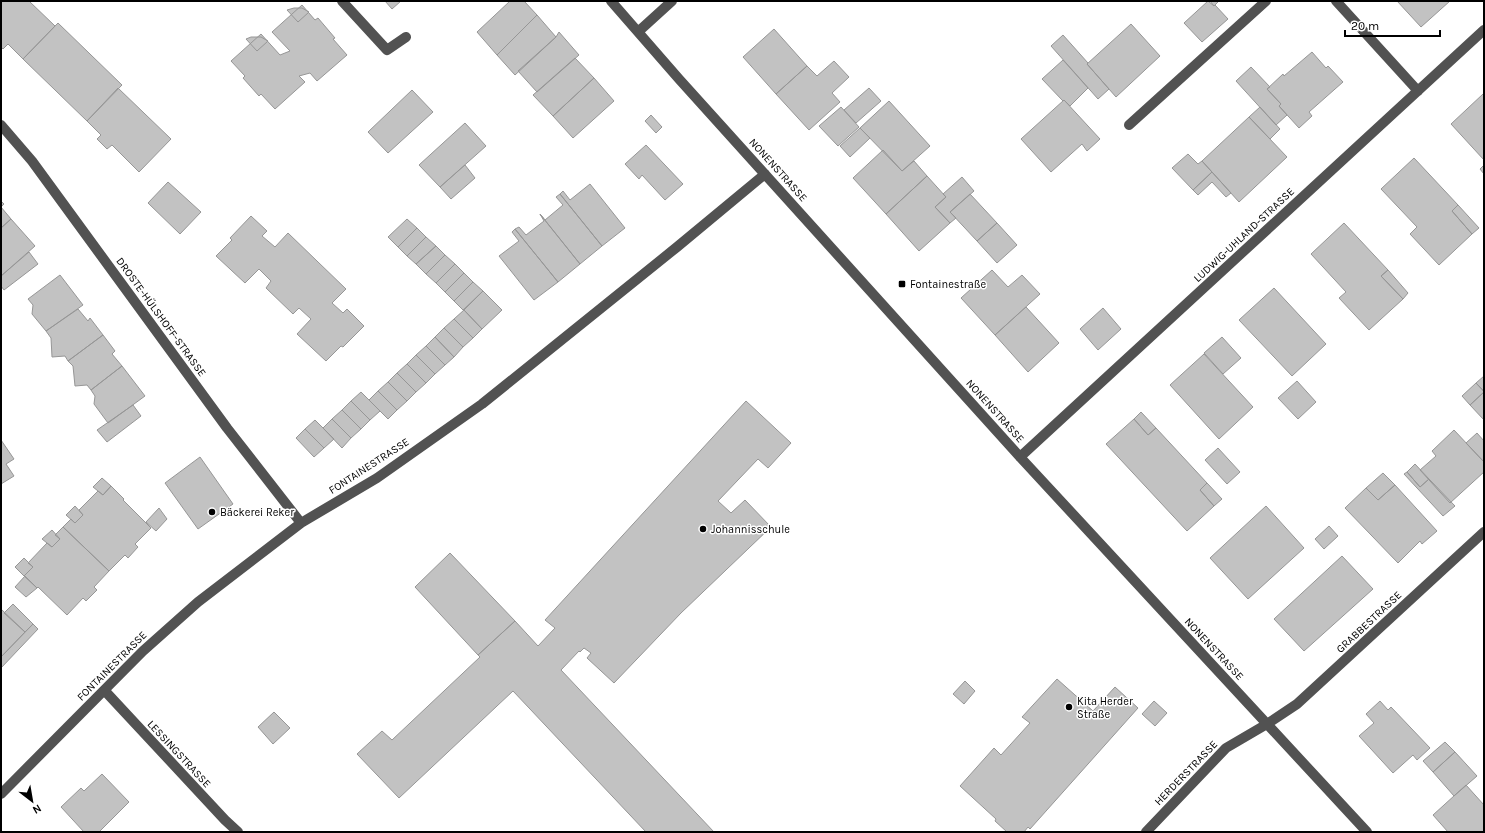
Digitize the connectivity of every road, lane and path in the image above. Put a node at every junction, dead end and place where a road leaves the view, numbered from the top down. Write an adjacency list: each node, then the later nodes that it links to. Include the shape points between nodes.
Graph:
1 (342, 1): 8 (street, via 387,50)
2 (611, 1): 7 (street, NONENSTRASSE)
3 (672, 1): 7 (street)
4 (1266, 1): 11 (street)
5 (1336, 1): 9 (street)
6 (1484, 30): 9 (street, LUDWIG-UHLAND-STRASSE)
7 (639, 31): 12 (street, NONENSTRASSE)
8 (406, 37)
9 (1418, 92): 13 (street, LUDWIG-UHLAND-STRASSE)
10 (1, 125): 14 (street, DROSTE-HÜLSHOFF-STRASSE, via 32,161 227,428)
11 (1129, 125)
12 (765, 174): 13 (street, NONENSTRASSE); 14 (street, FONTAINESTRASSE, via 482,404 377,478)
13 (1020, 457): 17 (street, NONENSTRASSE)
14 (301, 523): 16 (street, FONTAINESTRASSE, via 198,602)
15 (1484, 532): 17 (street, GRABBESTRASSE, via 1297,704)
16 (104, 690): 18 (street, FONTAINESTRASSE); 19 (street, LESSINGSTRASSE)
17 (1267, 724): 20 (street, HERDERSTRASSE, via 1226,748); 21 (street, NONENSTRASSE)
18 (1, 794)
19 (238, 832)
20 (1146, 832)
21 (1367, 832)

